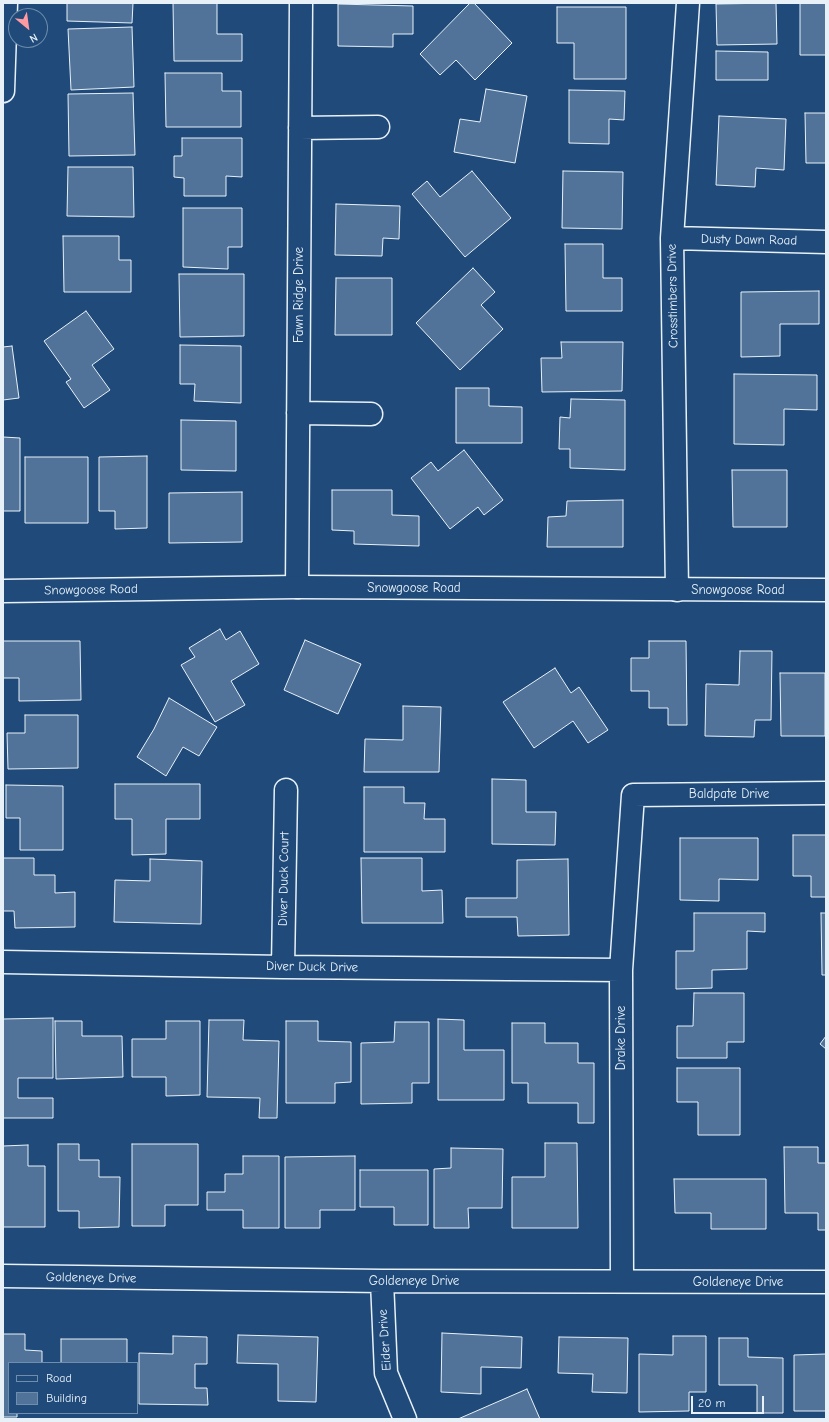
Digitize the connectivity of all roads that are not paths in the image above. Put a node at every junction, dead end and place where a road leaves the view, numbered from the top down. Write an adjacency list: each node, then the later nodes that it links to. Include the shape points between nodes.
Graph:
1 (6, 3): 4 (street)
2 (301, 3): 6 (street, Fawn Ridge Drive)
3 (688, 3): 7 (street, Crosstimbers Drive)
4 (3, 91)
5 (378, 127): 6 (street)
6 (300, 128): 9 (street, Fawn Ridge Drive)
7 (672, 238): 8 (street, Dusty Dawn Road); 12 (street, Crosstimbers Drive)
8 (826, 242)
9 (298, 413): 10 (street); 11 (street, Fawn Ridge Drive)
10 (371, 414)
11 (297, 587): 12 (street, Snowgoose Road); 14 (street, Snowgoose Road)
12 (678, 590): 13 (street, Snowgoose Road)
13 (826, 590)
14 (3, 591)
15 (286, 790): 19 (street, Diver Duck Court)
16 (826, 793): 17 (street, Baldpate Drive)
17 (633, 795): 20 (street, Drake Drive)
18 (3, 962): 19 (street, Diver Duck Drive)
19 (283, 967): 20 (street, Diver Duck Drive)
20 (621, 970): 23 (street, Drake Drive)
21 (3, 1276): 22 (street, Goldeneye Drive)
22 (382, 1281): 23 (street, Goldeneye Drive); 25 (street, Eider Drive, via 386,1373)
23 (622, 1281): 24 (street, Goldeneye Drive)
24 (826, 1282)
25 (405, 1419)

